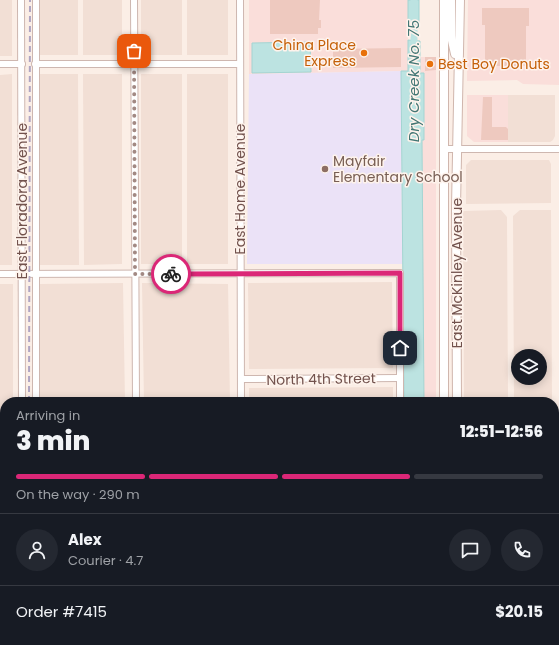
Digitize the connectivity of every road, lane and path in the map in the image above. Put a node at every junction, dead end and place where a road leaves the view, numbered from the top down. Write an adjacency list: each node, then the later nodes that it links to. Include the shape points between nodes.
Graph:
1 (21, 0): 9 (street, East Floradora Avenue)
2 (36, 0): 10 (street, East Floradora Avenue)
3 (134, 0): 11 (street)
4 (240, 0): 12 (street, East Home Avenue)
5 (444, 0): 14 (main road, East McKinley Avenue)
6 (451, 0): 13 (main road, via 451,36)
7 (460, 0): 13 (main road, East McKinley Avenue)
8 (0, 64): 9 (street)
9 (22, 64): 19 (street, East Floradora Avenue)
10 (35, 64): 11 (street); 20 (street, East Floradora Avenue)
11 (134, 64): 12 (street); 21 (street)
12 (240, 64): 17 (street, East Home Avenue)
13 (458, 67): 15 (main road, East McKinley Avenue)
14 (444, 149): 15 (street); 29 (main road, East McKinley Avenue)
15 (457, 149): 16 (street); 30 (main road, East McKinley Avenue)
16 (559, 149)
17 (240, 273): 21 (street); 22 (street, via 400,273); 23 (street, East Home Avenue)
18 (0, 274): 19 (street)
19 (22, 274): 20 (street); 24 (street, East Floradora Avenue)
20 (36, 274): 21 (street); 25 (street, East Floradora Avenue)
21 (135, 274): 26 (street)
22 (400, 378): 23 (street, North 4th Street); 28 (street)
23 (241, 380): 27 (street, East Home Avenue)
24 (22, 397)
25 (36, 397)
26 (136, 397)
27 (241, 397)
28 (400, 397)
29 (444, 397)
30 (457, 397)

